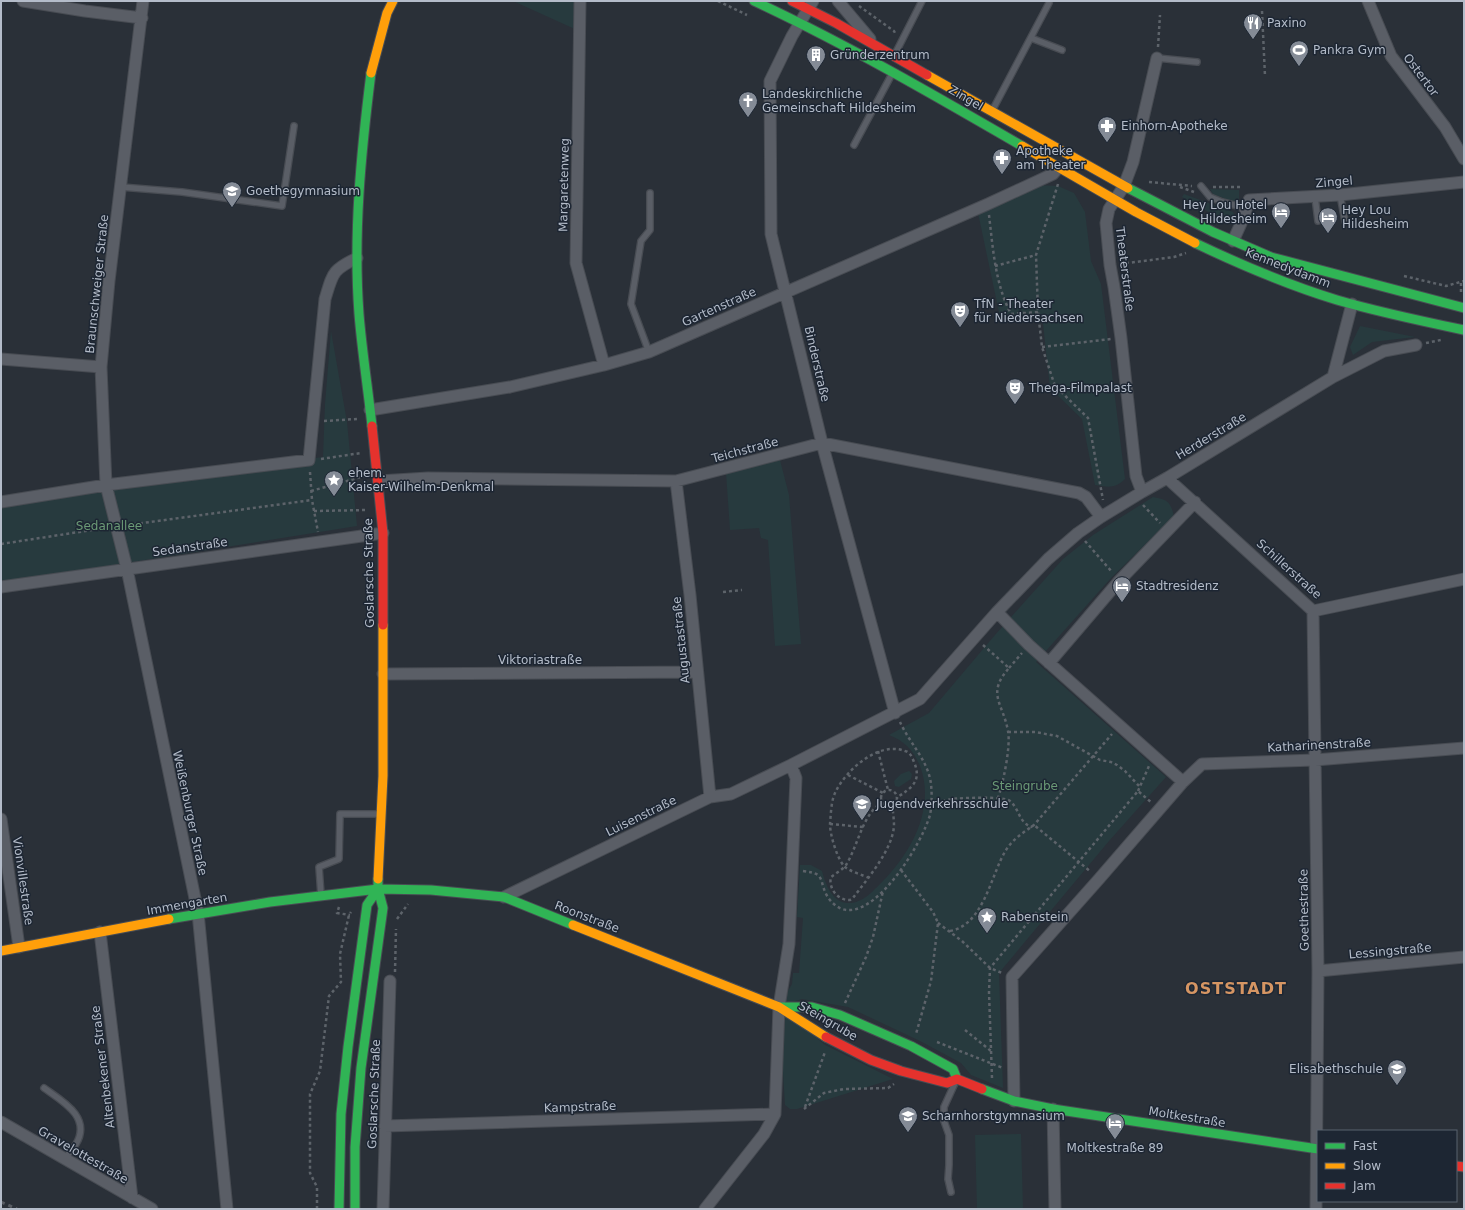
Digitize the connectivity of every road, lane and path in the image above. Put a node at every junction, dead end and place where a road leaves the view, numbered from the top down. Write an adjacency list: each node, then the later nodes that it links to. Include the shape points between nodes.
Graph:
1 (23, 1): 15 (street)
2 (143, 1): 15 (street, Braunschweiger Straße)
3 (393, 1): 48 (main road, Goslarsche Straße, via 387,13 369,84 358,212)
4 (580, 1): 64 (street, Margaretenweg, via 576,263)
5 (754, 1): 16 (main road, Zingel)
6 (792, 1): 11 (main road, Zingel)
7 (838, 1): 19 (street, Zingel)
8 (922, 1): 18 (lane)
9 (1368, 1): 29 (street, Ostertor, via 1391,56 1445,127)
10 (1049, 3): 17 (lane)
11 (811, 5): 16 (street); 19 (main road, Zingel)
12 (858, 5): 18 (path, via 894,31)
13 (1262, 11): 25 (path)
14 (1160, 15): 22 (path)
15 (142, 18): 36 (street, Braunschweiger Straße)
16 (801, 22): 24 (main road, Zingel); 53 (street, Binderstraße, via 770,81 771,234)
17 (1031, 38): 20 (lane); 26 (lane)
18 (900, 44): 21 (lane)
19 (876, 46): 21 (main road, Zingel)
20 (1062, 50)
21 (894, 56): 26 (main road, Zingel)
22 (1157, 58): 23 (lane); 32 (street, Theaterstraße, via 1133,162)
23 (1197, 62)
24 (893, 72): 28 (lane); 30 (main road, Zingel)
25 (1265, 76)
26 (992, 111): 32 (main road, Zingel)
27 (294, 126): 36 (lane, via 282,206 182,192)
28 (854, 145)
29 (1464, 159)
30 (1059, 172): 40 (main road, Zingel); 41 (street, Gartenstraße); 47 (path)
31 (1464, 182): 38 (street, Zingel)
32 (1124, 186): 40 (street, Theaterstraße); 45 (main road, Kennedydamm)
33 (1154, 186): 34 (path, via 1147,182)
34 (1202, 186): 35 (path); 42 (lane, via 1210,197)
35 (1243, 187)
36 (121, 188): 65 (street, Braunschweiger Straße)
37 (650, 193): 62 (lane, via 650,230 641,242 631,304)
38 (1340, 195): 39 (street, Zingel); 44 (lane)
39 (1315, 197): 42 (street, Zingel, via 1249,200); 43 (lane)
40 (1114, 200): 49 (street, Theaterstraße, via 1106,223); 54 (main road, Kennedydamm, via 1229,258 1298,286)
41 (988, 204): 50 (path); 53 (street, Gartenstraße)
42 (1246, 208): 45 (street)
43 (1318, 221)
44 (1345, 221)
45 (1234, 241): 55 (main road, Kennedydamm, via 1271,257)
46 (1186, 253): 49 (path, via 1174,257)
47 (1036, 255): 50 (path); 56 (path)
48 (358, 258): 67 (main road, Goslarsche Straße, via 359,315); 68 (street, via 340,266 332,277 325,299)
49 (1110, 265): 58 (street, Theaterstraße)
50 (995, 266): 56 (path, via 1002,295 1011,314)
51 (1402, 275): 52 (path, via 1446,286)
52 (1464, 281)
53 (786, 292): 62 (street, Gartenstraße); 69 (street, Binderstraße)
54 (1352, 304): 57 (main road, Kennedydamm); 66 (street)
55 (1464, 308)
56 (1038, 312): 61 (path)
57 (1464, 330)
58 (1121, 338): 61 (path); 77 (street, Theaterstraße)
59 (1446, 339): 60 (path)
60 (1416, 345): 66 (street, Herderstraße, via 1384,351)
61 (1042, 347): 83 (path, via 1055,386 1088,418)
62 (649, 352): 64 (street, Gartenstraße)
63 (1, 359): 65 (street)
64 (604, 365): 67 (street, Gartenstraße, via 510,387)
65 (100, 367): 75 (street, Braunschweiger Straße)
66 (1333, 377): 73 (street, Herderstraße)
67 (371, 414): 68 (path); 70 (main road, Goslarsche Straße)
68 (314, 421): 71 (street)
69 (822, 443): 74 (street, Teichstraße); 83 (street, Teichstraße, via 1079,493); 104 (street, Binderstraße)
70 (376, 452): 71 (path); 72 (main road, Goslarsche Straße)
71 (309, 460): 75 (street); 76 (path)
72 (378, 477): 74 (street, Teichstraße); 76 (path); 81 (main road, Goslarsche Straße)
73 (1168, 478): 77 (street, Herderstraße); 80 (street, Schillerstraße)
74 (676, 481): 102 (street, Augustastraße)
75 (106, 485): 79 (street); 84 (street, Braunschweiger Straße)
76 (311, 491): 78 (path)
77 (1138, 494): 83 (street, Herderstraße); 85 (path)
78 (312, 500): 82 (path); 84 (path)
79 (1, 502)
80 (1195, 502): 85 (street); 96 (street, Schillerstraße)
81 (381, 510): 82 (path); 86 (main road, Goslarsche Straße)
82 (314, 511): 88 (path)
83 (1104, 516): 87 (street)
84 (116, 527): 89 (path); 90 (street, Braunschweiger Straße)
85 (1168, 531): 92 (street)
86 (383, 533): 88 (street, Sedanstraße); 103 (main road, Goslarsche Straße)
87 (1078, 533): 92 (path); 97 (street, via 1048,559)
88 (319, 542): 90 (street, Sedanstraße)
89 (1, 544)
90 (127, 569): 93 (street, Sedanstraße); 140 (street, Weißenburger Straße)
91 (1464, 579): 96 (street, Schillerstraße)
92 (1119, 581): 100 (street)
93 (1, 587)
94 (742, 590): 95 (path)
95 (723, 592)
96 (1313, 611): 111 (street, Goethestraße)
97 (997, 612): 98 (street); 99 (street)
98 (974, 637): 101 (path); 104 (street, via 920,700)
99 (1029, 645): 100 (street); 101 (path)
100 (1049, 662): 105 (street)
101 (1009, 668): 106 (path, via 996,691)
102 (697, 672): 103 (street, Viktoriastraße); 119 (street, Augustastraße)
103 (383, 674): 126 (main road, Goslarsche Straße)
104 (896, 713): 112 (street); 124 (path, via 926,767 931,783)
105 (1119, 726): 109 (path); 110 (street)
106 (1008, 732): 109 (path, via 1051,734); 121 (path, via 1002,785)
107 (1464, 748): 111 (street, Katharinenstraße)
108 (878, 751): 113 (path); 116 (path); 120 (path, via 902,750 909,753 913,759 916,780)
109 (1093, 755): 115 (path, via 1100,760 1118,765); 129 (path)
110 (1154, 757): 114 (street); 115 (path)
111 (1315, 760): 114 (street, Katharinenstraße, via 1202,764); 150 (street, Goethestraße)
112 (791, 765): 119 (street, Luisenstraße, via 731,794); 134 (street, Steingrube, via 796,778)
113 (848, 775): 118 (path); 128 (path, via 832,801)
114 (1183, 782): 125 (street)
115 (1140, 787): 117 (path)
116 (888, 790): 118 (path); 120 (path, via 893,791)
117 (1138, 791): 125 (path); 131 (path)
118 (883, 793): 122 (path)
119 (710, 797): 139 (street, Luisenstraße)
120 (896, 798): 123 (path)
121 (998, 798): 124 (path, via 951,799); 129 (path, via 1009,800 1025,824 1031,827)
122 (883, 802): 123 (path); 130 (path, via 866,818)
123 (892, 805): 135 (path, via 894,822 891,840)
124 (932, 805): 133 (path, via 918,843)
125 (1160, 810): 136 (street)
126 (382, 814): 137 (main road, Goslarsche Straße); 138 (lane, via 340,814 339,859 319,867)
127 (1, 819): 146 (street, Vionvillestraße)
128 (830, 824): 130 (path); 132 (path, via 832,841)
129 (1034, 825): 131 (path); 144 (path, via 1023,832 1007,850 992,884 971,919)
130 (864, 827): 132 (path)
131 (1078, 861): 136 (path); 149 (path)
132 (845, 867): 135 (path); 135 (path, via 831,877 830,881 835,893 842,899 853,898)
133 (901, 870): 134 (path, via 870,903 846,910 832,902 818,876 811,872); 143 (path, via 933,912)
134 (792, 871): 153 (street, Steingrube, via 788,944)
135 (869, 878)
136 (1099, 879): 151 (street)
137 (378, 889): 138 (main road, Immengarten); 139 (main road, Roonstraße, via 431,890); 180 (main road, via 367,905 348,1047 341,1114); 181 (main road, via 383,908 361,1068 355,1147)
138 (321, 896): 140 (main road, Immengarten)
139 (504, 897): 153 (main road, Roonstraße)
140 (198, 914): 145 (main road, Immengarten); 178 (street, Weißenburger Straße)
141 (349, 915): 179 (path, via 340,954 342,982 329,996 320,1071 310,1094 310,1173 317,1188)
142 (396, 919): 152 (path, via 395,978)
143 (938, 923): 144 (path); 155 (path, via 931,981)
144 (950, 931): 149 (path)
145 (100, 932): 146 (main road, Immengarten); 176 (street, Altenbekener Straße)
146 (18, 947): 147 (main road, Immengarten)
147 (1, 951)
148 (1464, 957): 150 (street, Lessingstraße)
149 (990, 968): 151 (path); 159 (path)
150 (1318, 971): 172 (street, Goethestraße)
151 (1012, 977): 162 (street)
152 (390, 981): 171 (street, Goslarsche Straße)
153 (778, 1007): 158 (main road, Steingrube, via 812,1007 840,1015); 161 (main road, Steingrube, via 830,1039 871,1060); 169 (street, Steingrube)
154 (965, 1030): 159 (path)
155 (916, 1034): 156 (path); 158 (path)
156 (922, 1037)
157 (935, 1042): 160 (path)
158 (911, 1046): 163 (main road, Steingrube, via 953,1069)
159 (991, 1051): 160 (path)
160 (992, 1064): 162 (path); 165 (path)
161 (901, 1071): 163 (main road, Steingrube, via 947,1082); 167 (path, via 896,1083 888,1088 844,1089 824,1093)
162 (1014, 1072): 166 (street)
163 (957, 1079): 165 (main road, Steingrube); 175 (lane, via 944,1106 944,1121 949,1134 948,1179)
164 (44, 1088): 174 (lane, via 69,1107 80,1122 77,1143)
165 (992, 1092): 166 (main road, Steingrube)
166 (1014, 1101): 168 (main road, Steingrube)
167 (804, 1109)
168 (1053, 1109): 173 (main road, Moltkestraße); 184 (street)
169 (775, 1114): 171 (street, Kampstraße); 183 (street, via 764,1134)
170 (1, 1122): 174 (street, Gravelottestraße)
171 (385, 1126): 182 (street, Goslarsche Straße)
172 (1317, 1130)
173 (1317, 1149): 185 (street, Goethestraße)
174 (65, 1159): 176 (street, Gravelottestraße)
175 (951, 1192)
176 (132, 1198): 177 (street, Gravelottestraße)
177 (152, 1209)
178 (227, 1209)
179 (317, 1209)
180 (339, 1209)
181 (355, 1209)
182 (384, 1209)
183 (705, 1209)
184 (1055, 1209)
185 (1316, 1209)

